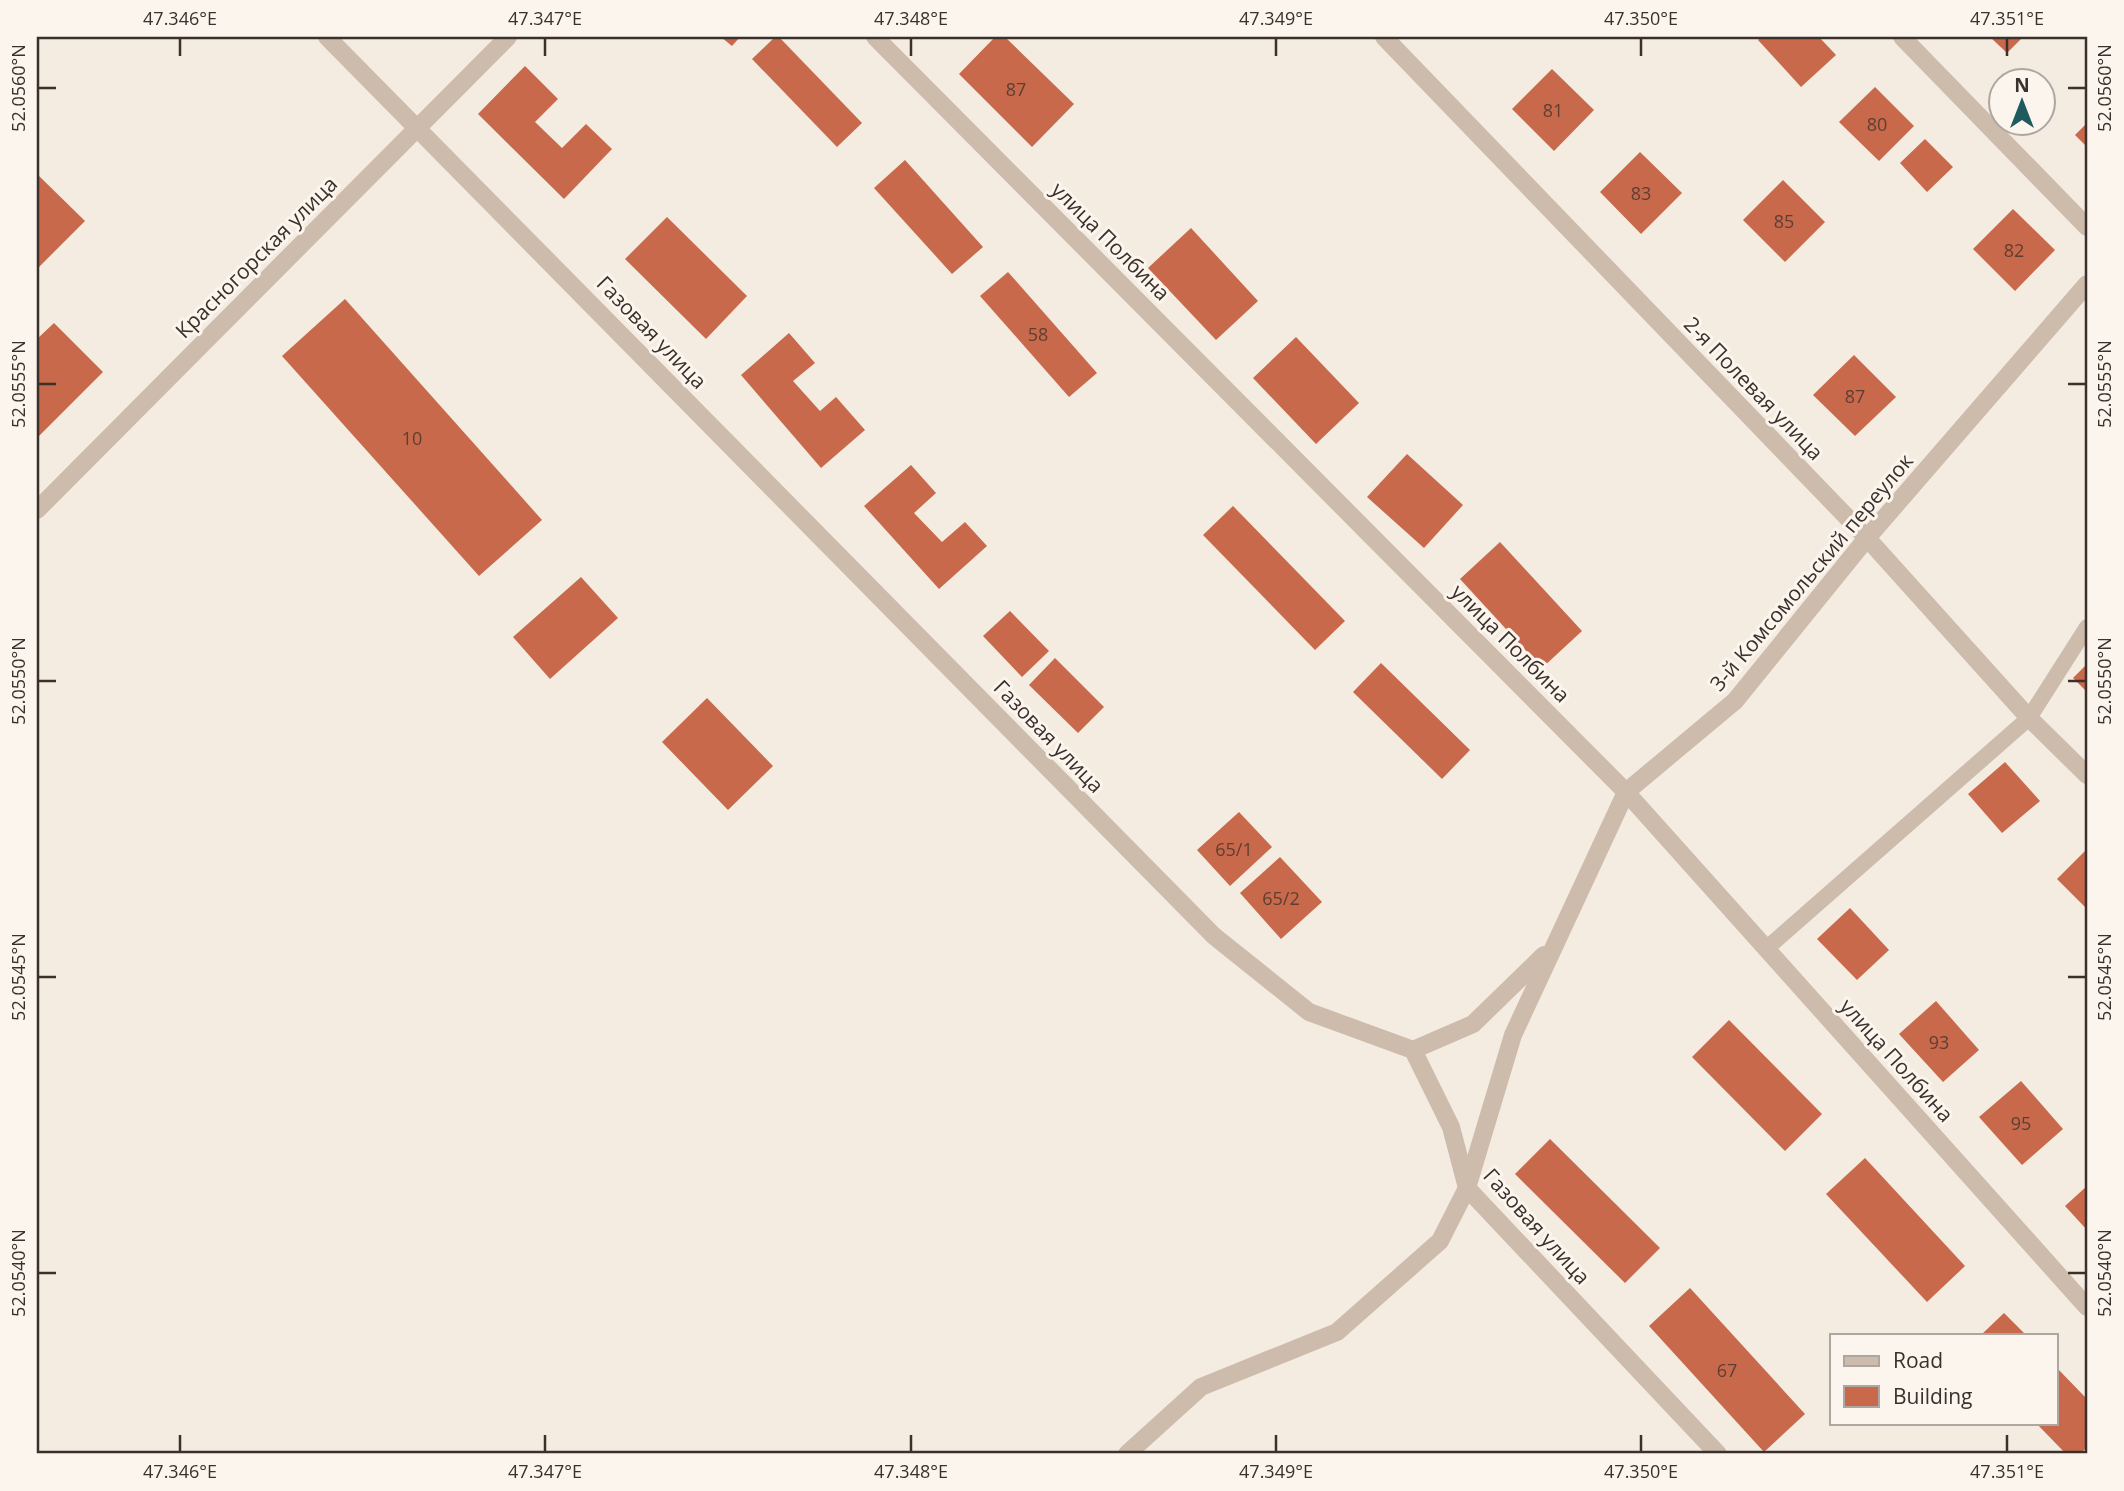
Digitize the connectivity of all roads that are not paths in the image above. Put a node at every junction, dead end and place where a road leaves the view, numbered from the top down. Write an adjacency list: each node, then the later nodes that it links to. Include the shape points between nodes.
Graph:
1 (327, 37): 6 (street, Газовая улица)
2 (508, 37): 6 (street, Красногорская улица)
3 (875, 37): 14 (street, улица Полбина)
4 (1384, 37): 10 (street, 2-я Полевая улица)
5 (1902, 37): 7 (street)
6 (418, 126): 9 (street, Красногорская улица); 17 (street, Газовая улица, via 1214,936 1309,1012)
7 (2087, 227)
8 (2087, 284): 10 (street, 3-й Комсомольский переулок)
9 (37, 510)
10 (1867, 538): 12 (street, 2-я Полевая улица); 14 (street, 3-й Комсомольский переулок, via 1735,701)
11 (2087, 626): 12 (lane)
12 (2029, 718): 13 (street, 2-я Полевая улица); 16 (lane)
13 (2087, 775)
14 (1626, 792): 15 (street, 3-й Комсомольский переулок); 16 (street, улица Полбина)
15 (1552, 947): 17 (street, via 1473,1024); 18 (street, 3-й Комсомольский переулок, via 1513,1035)
16 (1767, 948): 19 (street, улица Полбина)
17 (1413, 1050): 18 (street, Газовая улица, via 1451,1127)
18 (1468, 1188): 20 (street, 3-й Комсомольский переулок, via 1440,1241 1337,1332 1201,1387); 21 (street, Газовая улица)
19 (2087, 1307)
20 (1127, 1454)
21 (1718, 1454)

